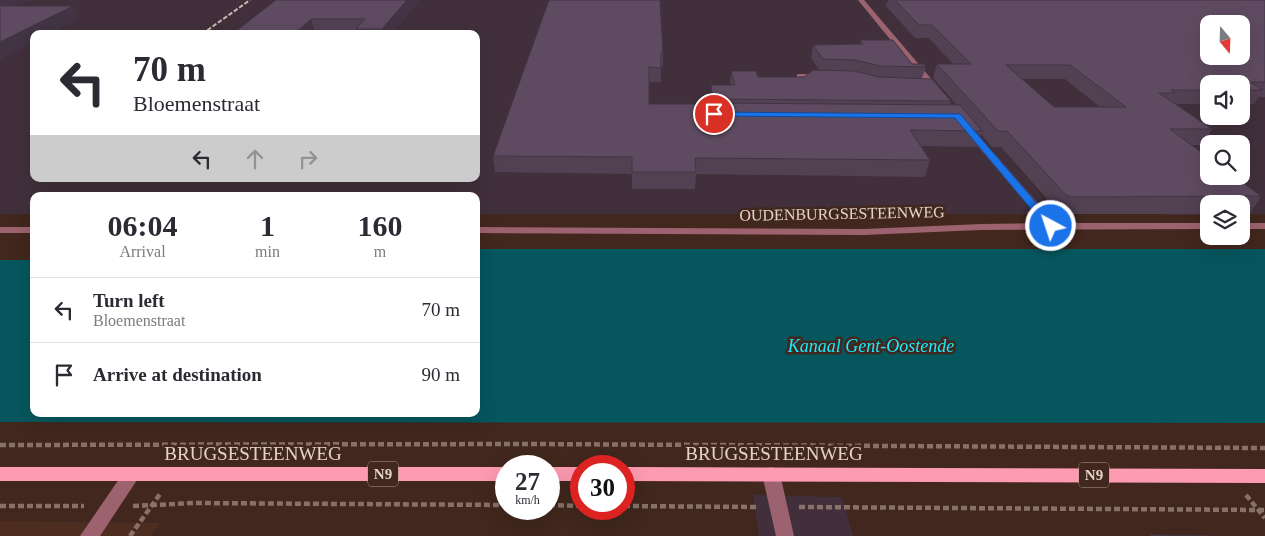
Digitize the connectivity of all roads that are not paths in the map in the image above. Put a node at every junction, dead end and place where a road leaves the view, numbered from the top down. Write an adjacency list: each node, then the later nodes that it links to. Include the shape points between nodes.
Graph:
1 (861, 0): 4 (street, via 928,85)
2 (800, 76): 3 (street)
3 (835, 76)
4 (945, 100)
5 (964, 123): 6 (street)
6 (1051, 226): 7 (street, OUDENBURGSESTEENWEG); 12 (street, OUDENBURGSESTEENWEG, via 864,232)
7 (1200, 226)
8 (1250, 226): 9 (street)
9 (1265, 226)
10 (0, 230): 11 (street)
11 (30, 230)
12 (480, 230)
13 (0, 474): 14 (main road, BRUGSESTEENWEG / N9)
14 (132, 474): 15 (main road, BRUGSESTEENWEG / N9); 19 (street)
15 (495, 474)
16 (635, 474): 17 (main road, BRUGSESTEENWEG / N9)
17 (772, 474): 18 (main road, BRUGSESTEENWEG / N9); 20 (street)
18 (1265, 476)
19 (90, 536)
20 (785, 536)

